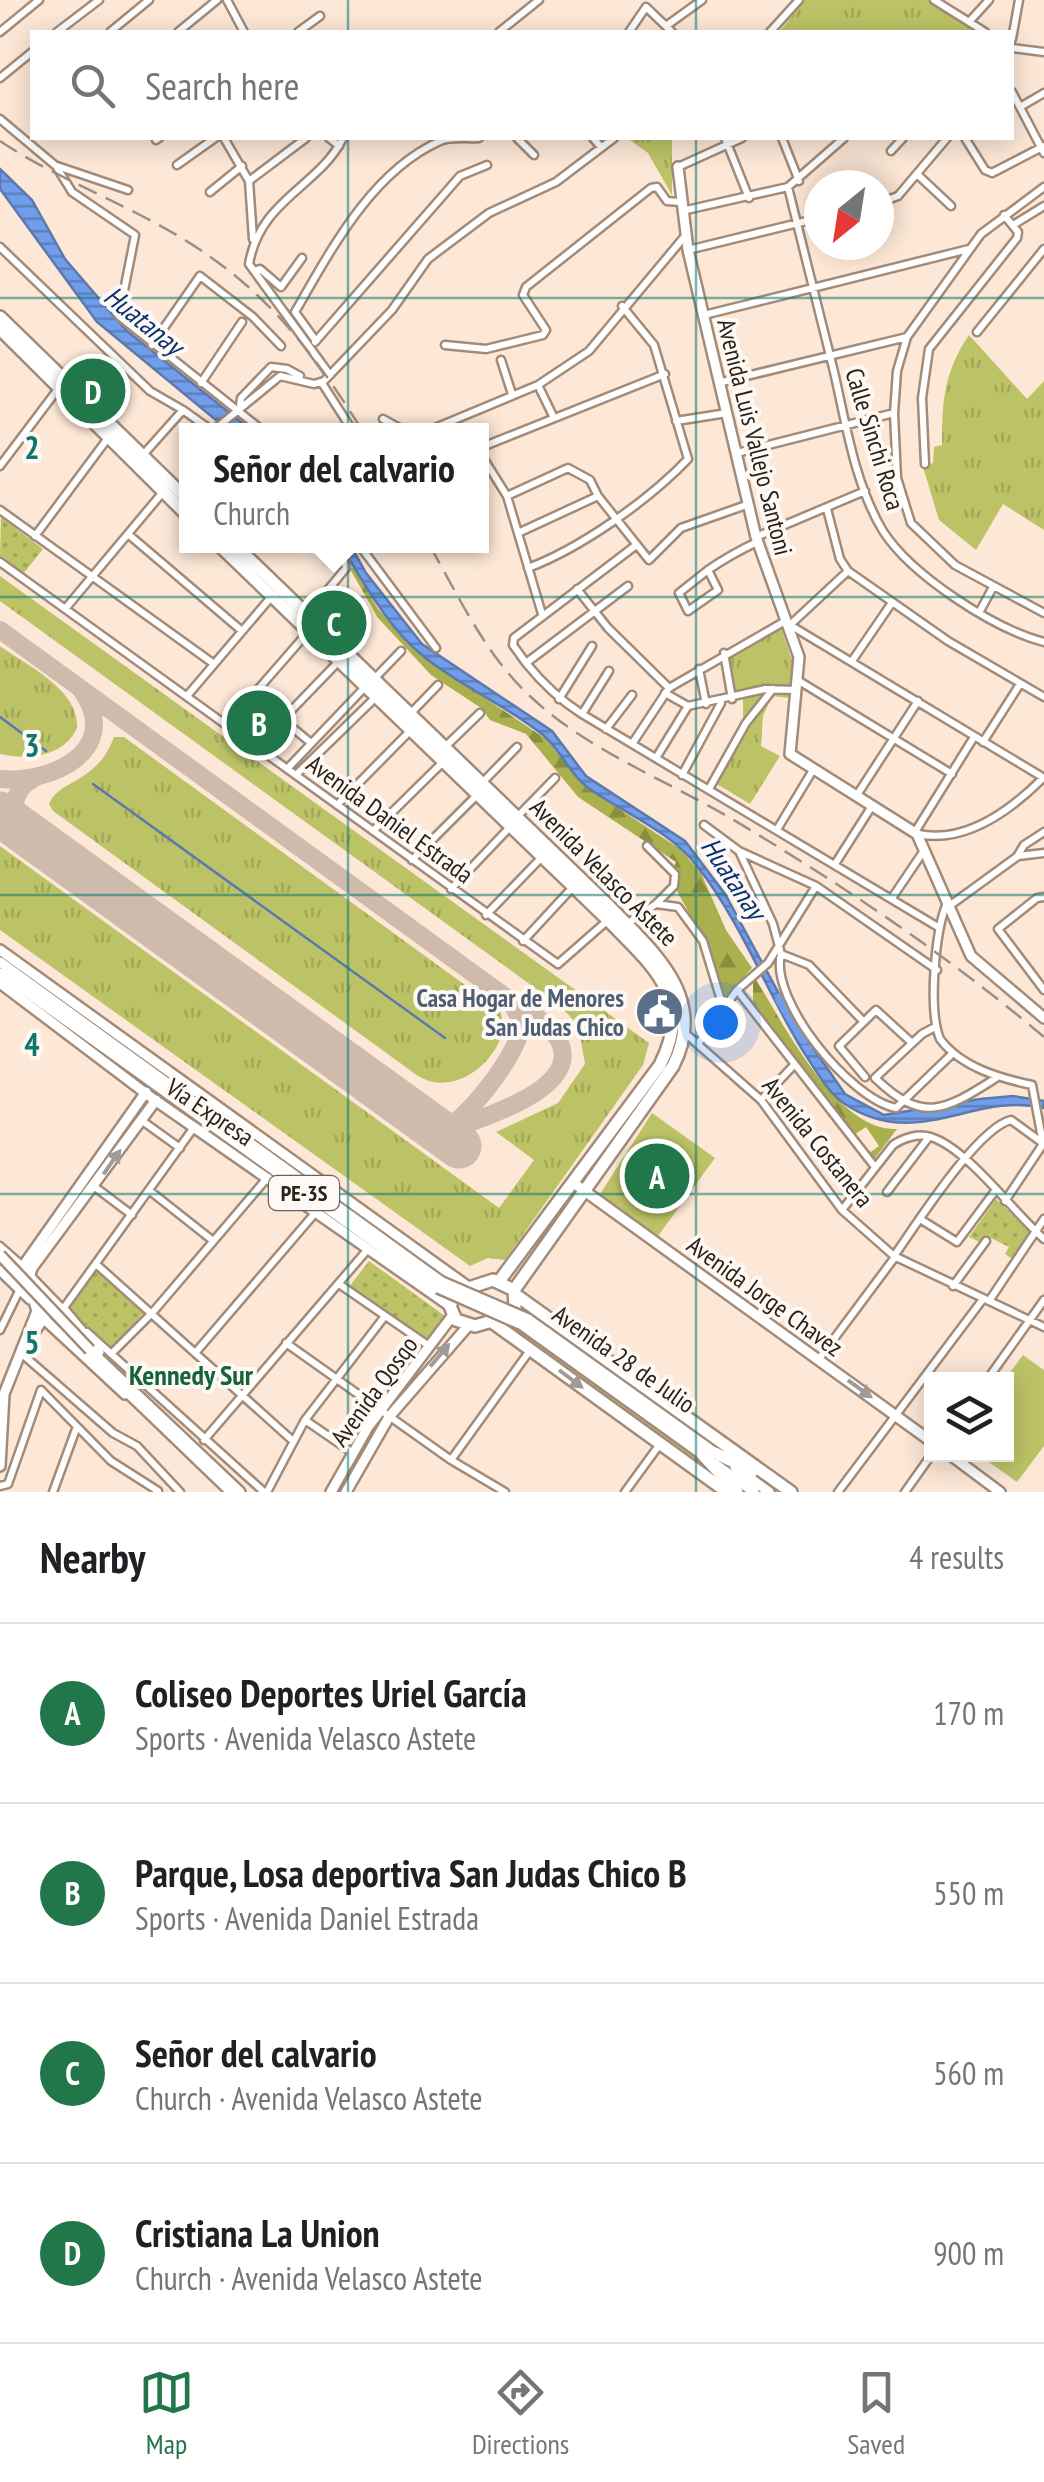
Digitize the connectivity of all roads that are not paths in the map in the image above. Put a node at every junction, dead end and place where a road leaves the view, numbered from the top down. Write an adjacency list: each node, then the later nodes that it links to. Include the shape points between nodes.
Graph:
1 (39, 0): 25 (street)
2 (99, 0): 15 (street)
3 (149, 0): 16 (street)
4 (217, 0): 17 (street)
5 (226, 0): 18 (street)
6 (539, 0): 20 (street)
7 (702, 0): 14 (street)
8 (799, 0): 22 (street)
9 (990, 0): 13 (street)
10 (1019, 0): 24 (street)
11 (938, 1): 13 (street)
12 (320, 16): 19 (street)
13 (969, 22): 23 (street)
14 (669, 29): 21 (street, via 646,7)
15 (60, 30)
16 (112, 30)
17 (180, 30)
18 (243, 30)
19 (301, 30)
20 (502, 30)
21 (630, 30)
22 (772, 30)
23 (983, 30)
24 (1014, 30)
25 (0, 32)
26 (1014, 48): 27 (street)
27 (1044, 52)
28 (30, 54): 29 (street)
29 (0, 78)
30 (1044, 93): 31 (street)
31 (1016, 104): 48 (street)
32 (0, 119): 53 (street)
33 (212, 140): 52 (street)
34 (225, 140): 54 (street)
35 (303, 140): 57 (street)
36 (452, 140): 89 (street, via 438,141 390,176 355,216 295,312)
37 (519, 140): 50 (street)
38 (595, 140): 47 (street)
39 (611, 140): 47 (street)
40 (727, 140): 55 (street); 64 (street)
41 (783, 140): 58 (street)
42 (842, 140): 58 (street)
43 (901, 140): 49 (street)
44 (945, 140): 56 (street)
45 (966, 140): 48 (street, via 992,173)
46 (341, 142): 73 (street)
47 (601, 147): 95 (street, via 556,182 489,213 428,259 392,310)
48 (1043, 149)
49 (891, 151)
50 (534, 155)
51 (487, 164): 89 (street, via 460,176)
52 (177, 165)
53 (56, 166): 61 (street); 88 (street, via 72,192 135,235 118,314)
54 (242, 166): 57 (street); 62 (street)
55 (678, 166): 67 (main road, Avenida Luis Vallejo Santoni)
56 (918, 174): 63 (street); 65 (street)
57 (249, 181): 73 (street)
58 (799, 181): 59 (street)
59 (788, 187): 64 (street); 70 (street, Calle Sinchi Roca)
60 (1044, 187): 68 (street)
61 (128, 190)
62 (210, 192)
63 (894, 197)
64 (748, 198): 67 (street)
65 (951, 206)
66 (1044, 206): 71 (street)
67 (681, 207): 72 (main road, Avenida Luis Vallejo Santoni); 91 (street, via 651,188 526,287 525,302 546,330 542,335 486,349)
68 (1004, 215): 71 (street); 77 (street)
69 (804, 221): 70 (street)
70 (796, 223): 76 (street); 80 (street, Calle Sinchi Roca)
71 (1013, 225): 120 (street, via 1016,238 930,348 922,398)
72 (686, 234): 76 (main road, Avenida Luis Vallejo Santoni); 81 (street)
73 (253, 241): 79 (street)
74 (0, 246): 103 (street, via 150,391)
75 (1044, 249): 85 (street)
76 (688, 250): 82 (main road, Avenida Luis Vallejo Santoni)
77 (970, 250): 80 (street); 87 (street)
78 (302, 258): 79 (street, via 281,287)
79 (252, 268): 89 (street)
80 (812, 291): 82 (street); 92 (street, Calle Sinchi Roca)
81 (622, 306): 94 (street, via 654,346); 100 (street, via 589,350)
82 (704, 315): 96 (main road, Avenida Luis Vallejo Santoni)
83 (0, 318): 99 (highway)
84 (242, 322): 97 (street)
85 (977, 332)
86 (2, 337): 99 (highway)
87 (907, 337): 92 (street); 105 (street)
88 (152, 344): 90 (street, via 200,276); 97 (street)
89 (313, 344): 95 (street)
90 (281, 346)
91 (446, 346)
92 (830, 355): 96 (street); 115 (street, Calle Sinchi Roca)
93 (501, 360): 101 (street)
94 (665, 374): 106 (street); 108 (street)
95 (330, 375): 98 (street)
96 (722, 382): 104 (main road, Avenida Luis Vallejo Santoni)
97 (201, 383): 102 (street)
98 (318, 383): 102 (street, via 274,366); 112 (street)
99 (62, 384): 116 (highway); 119 (highway); 121 (street)
100 (538, 385): 101 (street); 106 (street)
101 (512, 394): 114 (street)
102 (237, 409): 110 (street); 111 (street)
103 (183, 410): 109 (street); 119 (street)
104 (727, 413): 108 (street); 118 (main road, Avenida Luis Vallejo Santoni)
105 (894, 413): 115 (street); 148 (street, via 897,478 911,522 956,565)
106 (553, 416): 117 (street)
107 (383, 419): 113 (street)
108 (676, 421): 132 (street, via 687,461)
109 (203, 423)
110 (222, 423)
111 (254, 423)
112 (347, 423)
113 (391, 423)
114 (446, 423)
115 (847, 426): 118 (street); 123 (street, Calle Sinchi Roca)
116 (108, 438): 119 (highway); 135 (street)
117 (489, 444)
118 (737, 453): 128 (main road, Avenida Luis Vallejo Santoni)
119 (139, 460): 124 (highway); 125 (highway)
120 (925, 464)
121 (0, 466)
122 (489, 467): 126 (street)
123 (865, 491): 130 (street); 153 (street, Calle Sinchi Roca, via 894,546)
124 (164, 492): 129 (highway); 134 (street)
125 (179, 492)
126 (507, 496): 127 (street, via 568,468 590,480); 133 (street)
127 (598, 496): 132 (street); 133 (street)
128 (749, 504): 136 (main road, Avenida Luis Vallejo Santoni); 137 (street, via 681,528 649,560)
129 (179, 507)
130 (827, 509): 136 (street); 145 (street)
131 (0, 510): 135 (street)
132 (615, 520): 137 (street); 143 (street)
133 (518, 532): 143 (street)
134 (128, 534): 146 (street); 159 (street)
135 (36, 536): 146 (street)
136 (757, 540): 144 (street); 158 (main road, Avenida Luis Vallejo Santoni)
137 (636, 546): 149 (street)
138 (229, 553): 150 (highway, Avenida Velasco Astete)
139 (242, 553): 150 (highway, Avenida Velasco Astete)
140 (340, 553): 155 (street, via 346,568)
141 (364, 553): 163 (street)
142 (0, 562): 152 (street, Avenida Daniel Estrada)
143 (528, 568): 156 (street)
144 (708, 570): 144 (street, via 718,590 688,611 678,595)
145 (848, 571): 151 (street); 158 (street)
146 (92, 577): 152 (street); 169 (street)
147 (628, 586): 154 (street)
148 (993, 587): 153 (street); 157 (street)
149 (577, 589): 154 (street); 156 (street)
150 (276, 592): 155 (highway, Avenida Velasco Astete); 159 (street); 160 (highway, Avenida Velasco Astete)
151 (892, 604): 167 (street); 173 (street)
152 (65, 609): 180 (street, Avenida Daniel Estrada)
153 (980, 611): 161 (street, Calle Sinchi Roca)
154 (594, 612): 168 (street); 177 (street)
155 (308, 614): 172 (highway, Avenida Velasco Astete)
156 (542, 614): 168 (street, via 512,640)
157 (1044, 614)
158 (789, 622): 165 (street); 167 (street); 175 (main road, Avenida Luis Vallejo Santoni)
159 (242, 631): 169 (street)
160 (309, 631): 166 (highway, Avenida Velasco Astete); 178 (street)
161 (1044, 642)
162 (592, 646): 184 (street)
163 (436, 648)
164 (401, 651): 172 (street)
165 (724, 653): 170 (street); 183 (street)
166 (338, 660): 172 (highway, Avenida Velasco Astete); 192 (street)
167 (852, 661): 186 (street)
168 (526, 663): 184 (street)
169 (214, 664): 180 (street)
170 (699, 669): 177 (street); 187 (street)
171 (609, 672): 191 (street)
172 (370, 682): 181 (highway, Avenida Velasco Astete); 190 (highway, Avenida Velasco Astete); 199 (street)
173 (1020, 684): 182 (street); 198 (street)
174 (438, 685): 190 (street)
175 (798, 686): 176 (street); 197 (street); 206 (main road, Avenida Luis Vallejo Santoni, via 790,751)
176 (774, 688): 183 (street); 213 (street)
177 (667, 690): 188 (street); 200 (street)
178 (253, 695): 192 (street); 193 (street)
179 (632, 695): 194 (street)
180 (187, 696): 193 (street, Avenida Daniel Estrada)
181 (376, 697): 195 (highway, Avenida Velasco Astete); 208 (street)
182 (1044, 697)
183 (732, 698): 185 (street)
184 (559, 699): 191 (street)
185 (722, 702): 187 (street); 209 (street)
186 (918, 702): 196 (street); 197 (street)
187 (706, 704): 188 (street)
188 (688, 706): 203 (street)
189 (480, 713): 201 (street)
190 (410, 714): 201 (highway, Avenida Velasco Astete)
191 (582, 714): 194 (street)
192 (283, 720): 199 (street)
193 (226, 725): 205 (street, Avenida Daniel Estrada)
194 (606, 729): 200 (street)
195 (411, 730): 204 (highway, Avenida Velasco Astete); 215 (street)
196 (974, 737): 198 (street); 207 (street)
197 (894, 738): 207 (street); 214 (street)
198 (983, 742): 211 (street)
199 (311, 744): 205 (street)
200 (632, 744): 203 (street)
201 (445, 747): 212 (highway, Avenida Velasco Astete)
202 (517, 747): 212 (street)
203 (656, 758): 209 (street)
204 (443, 762): 212 (highway, Avenida Velasco Astete); 220 (street)
205 (288, 769): 208 (street, Avenida Daniel Estrada)
206 (813, 770): 214 (main road); 219 (street)
207 (952, 774): 222 (street)
208 (296, 775): 215 (street, Avenida Daniel Estrada)
209 (682, 775): 213 (street)
210 (555, 778): 217 (street)
211 (1044, 778): 222 (street, via 1016,805 976,826 948,835)
212 (482, 788): 217 (highway, Avenida Velasco Astete); 229 (street)
213 (709, 789): 219 (street)
214 (857, 795): 216 (main road)
215 (337, 804): 220 (street, Avenida Daniel Estrada)
216 (873, 806): 222 (main road); 230 (street)
217 (514, 822): 228 (highway, Avenida Velasco Astete); 233 (street); 240 (highway, Avenida Velasco Astete)
218 (704, 825): 225 (street)
219 (778, 828): 230 (street)
220 (373, 831): 229 (street, Avenida Daniel Estrada)
221 (1044, 832): 227 (street)
222 (916, 833): 224 (main road)
223 (647, 846): 237 (street, via 675,874 674,886)
224 (926, 847): 234 (street); 236 (main road)
225 (739, 851): 231 (street); 244 (street)
226 (1044, 853): 227 (street)
227 (1018, 856): 236 (street)
228 (542, 858): 232 (highway, Avenida Velasco Astete); 239 (street)
229 (412, 860): 233 (street, Avenida Daniel Estrada)
230 (835, 864): 234 (street)
231 (816, 886): 244 (street); 248 (street)
232 (573, 887): 240 (highway, Avenida Velasco Astete); 243 (street)
233 (451, 889): 239 (street, Avenida Daniel Estrada)
234 (892, 898): 242 (street)
235 (1040, 898): 238 (street); 253 (street, via 998,929)
236 (950, 902): 242 (street); 255 (main road, via 971,956)
237 (656, 904): 241 (street); 254 (street, via 678,907 693,924)
238 (1044, 908)
239 (486, 915): 243 (street, Avenida Daniel Estrada)
240 (612, 917): 241 (highway, Avenida Velasco Astete); 243 (street, Avenida Daniel Estrada, via 558,964); 258 (highway, Avenida Velasco Astete, via 661,976)
241 (627, 924): 258 (highway, Avenida Velasco Astete, via 675,980 683,999)
242 (938, 927): 248 (street)
243 (522, 940)
244 (779, 941): 246 (street); 252 (street, via 768,962)
245 (0, 950): 247 (main road, Vía Expresa / PE-3S)
246 (782, 954): 256 (street, via 809,965); 268 (street, via 780,978 824,1054 865,1096 894,1108)
247 (6, 960): 251 (main road); 265 (main road, Vía Expresa / PE-3S)
248 (938, 971): 257 (street)
249 (0, 973): 251 (main road, Vía Expresa / PE-3S)
250 (0, 982): 251 (main road); 265 (main road, Vía Expresa / PE-3S)
251 (20, 982): 265 (main road, Vía Expresa / PE-3S)
252 (737, 990): 254 (street); 262 (street)
253 (1044, 990)
254 (723, 1008): 260 (street)
255 (1044, 1018)
256 (863, 1021): 259 (street, via 878,1010); 263 (street, via 839,1046)
257 (935, 1027): 259 (street); 261 (street)
258 (679, 1029): 260 (street, Avenida Costanera); 277 (highway)
259 (912, 1043): 268 (street, via 875,1078)
260 (698, 1044): 267 (street, Avenida Costanera)
261 (953, 1053): 264 (street); 268 (street)
262 (794, 1065): 267 (street); 275 (street)
263 (865, 1077)
264 (997, 1078): 268 (street, via 938,1106 921,1110); 272 (street, via 1032,1085)
265 (148, 1079): 266 (main road, Vía Expresa / PE-3S); 266 (main road, via 172,1070); 278 (main road)
266 (168, 1093): 269 (main road); 270 (main road, Vía Expresa / PE-3S); 302 (main road, Vía Expresa / PE-3S); 303 (main road, Vía Expresa / PE-3S)
267 (761, 1100): 284 (street, Avenida Costanera)
268 (901, 1103)
269 (141, 1120): 273 (street); 281 (main road, one-way to 269)
270 (196, 1125): 273 (street); 276 (main road, Vía Expresa / PE-3S)
271 (930, 1136): 274 (street); 275 (street, via 904,1137); 282 (street)
272 (1044, 1144): 274 (street, via 1011,1120); 283 (street)
273 (180, 1148): 279 (street)
274 (963, 1160): 280 (street); 287 (street)
275 (875, 1168): 284 (street)
276 (268, 1176): 285 (main road, Vía Expresa / PE-3S); 291 (street)
277 (578, 1186): 300 (highway); 306 (highway); 329 (main road, Avenida Jorge Chavez)
278 (77, 1188): 281 (main road); 299 (main road)
279 (150, 1191): 286 (street); 291 (street)
280 (995, 1191): 283 (street); 287 (street, via 958,1242)
281 (91, 1192): 286 (street); 299 (main road)
282 (887, 1192)
283 (1005, 1201): 289 (street)
284 (842, 1210): 295 (street, Avenida Costanera)
285 (317, 1211): 294 (main road, Vía Expresa / PE-3S); 326 (street)
286 (132, 1215): 297 (street)
287 (920, 1219): 295 (street)
288 (1044, 1219): 289 (street)
289 (1035, 1231): 290 (street); 307 (street)
290 (1044, 1239)
291 (212, 1240): 311 (street)
292 (986, 1241): 304 (street)
293 (0, 1246): 299 (street)
294 (369, 1248): 301 (street); 310 (main road, Vía Expresa / PE-3S)
295 (895, 1256): 304 (street, Avenida Costanera); 329 (street)
296 (0, 1258): 325 (main road, bridge)
297 (96, 1264): 309 (street); 311 (street)
298 (0, 1270): 305 (main road)
299 (29, 1270): 309 (street); 312 (main road)
300 (500, 1280): 303 (highway); 306 (highway)
301 (340, 1284): 313 (street); 322 (street)
302 (440, 1285): 316 (main road, Avenida 28 de Julio / PE-3S, bridge)
303 (467, 1286): 310 (highway, via 456,1292)
304 (953, 1286): 307 (street, Avenida Costanera)
305 (21, 1288): 312 (main road); 320 (street)
306 (515, 1292): 315 (highway, via 513,1312); 351 (highway, Avenida 28 de Julio)
307 (986, 1300): 314 (street, Avenida Costanera); 336 (street)
308 (1044, 1300): 314 (street)
309 (63, 1309): 328 (street); 334 (main road)
310 (452, 1310): 317 (highway); 323 (main road, Avenida Qosqo)
311 (153, 1312): 326 (street); 328 (street)
312 (40, 1315): 319 (main road); 321 (main road)
313 (385, 1316): 323 (street); 331 (street)
314 (1032, 1318): 318 (street, Avenida Costanera); 330 (street)
315 (492, 1322): 317 (highway); 324 (highway)
316 (525, 1322): 343 (main road, Avenida 28 de Julio / PE-3S); 345 (main road, Avenida 28 de Julio / PE-3S)
317 (468, 1326): 335 (main road, Avenida Qosqo, one-way to 317)
318 (1044, 1327)
319 (52, 1328): 321 (main road); 333 (main road)
320 (0, 1330)
321 (31, 1338): 327 (main road)
322 (286, 1343): 331 (street); 332 (street)
323 (430, 1347): 335 (main road, Avenida Qosqo)
324 (530, 1349): 342 (highway, one-way to 342); 346 (street)
325 (88, 1351): 333 (main road); 334 (main road)
326 (196, 1352): 332 (street)
327 (22, 1354): 349 (main road, via 4,1394); 354 (street, via 112,1433 138,1446)
328 (111, 1354): 340 (street)
329 (819, 1359): 336 (main road, Avenida Jorge Chavez, one-way to 336)
330 (992, 1372)
331 (334, 1377): 335 (street); 337 (street)
332 (242, 1396): 340 (street); 341 (street)
333 (138, 1406): 355 (main road)
334 (152, 1408): 356 (main road)
335 (385, 1414): 344 (main road, Avenida Qosqo); 346 (street); 359 (main road, Avenida Qosqo)
336 (896, 1416): 339 (main road, Avenida Jorge Chavez); 366 (street)
337 (305, 1420): 341 (street); 344 (street)
338 (76, 1430): 350 (street, via 41,1390 8,1484); 352 (street); 353 (street)
339 (924, 1436)
340 (204, 1440): 357 (street)
341 (293, 1442): 357 (street)
342 (660, 1444): 361 (street); 362 (highway)
343 (715, 1452): 351 (highway)
344 (353, 1453): 358 (main road, Avenida Qosqo)
345 (701, 1453): 363 (highway); 364 (main road, Avenida 28 de Julio / PE-3S)
346 (451, 1460): 360 (street)
347 (926, 1462): 367 (street)
348 (960, 1462): 368 (main road)
349 (0, 1466)
350 (0, 1486)
351 (772, 1486): 365 (highway, Avenida 28 de Julio)
352 (158, 1491)
353 (52, 1492)
354 (180, 1492)
355 (231, 1492)
356 (240, 1492)
357 (265, 1492)
358 (331, 1492)
359 (346, 1492)
360 (504, 1492)
361 (626, 1492)
362 (727, 1492)
363 (737, 1492)
364 (754, 1492)
365 (791, 1492)
366 (838, 1492)
367 (905, 1492)
368 (1000, 1492)

